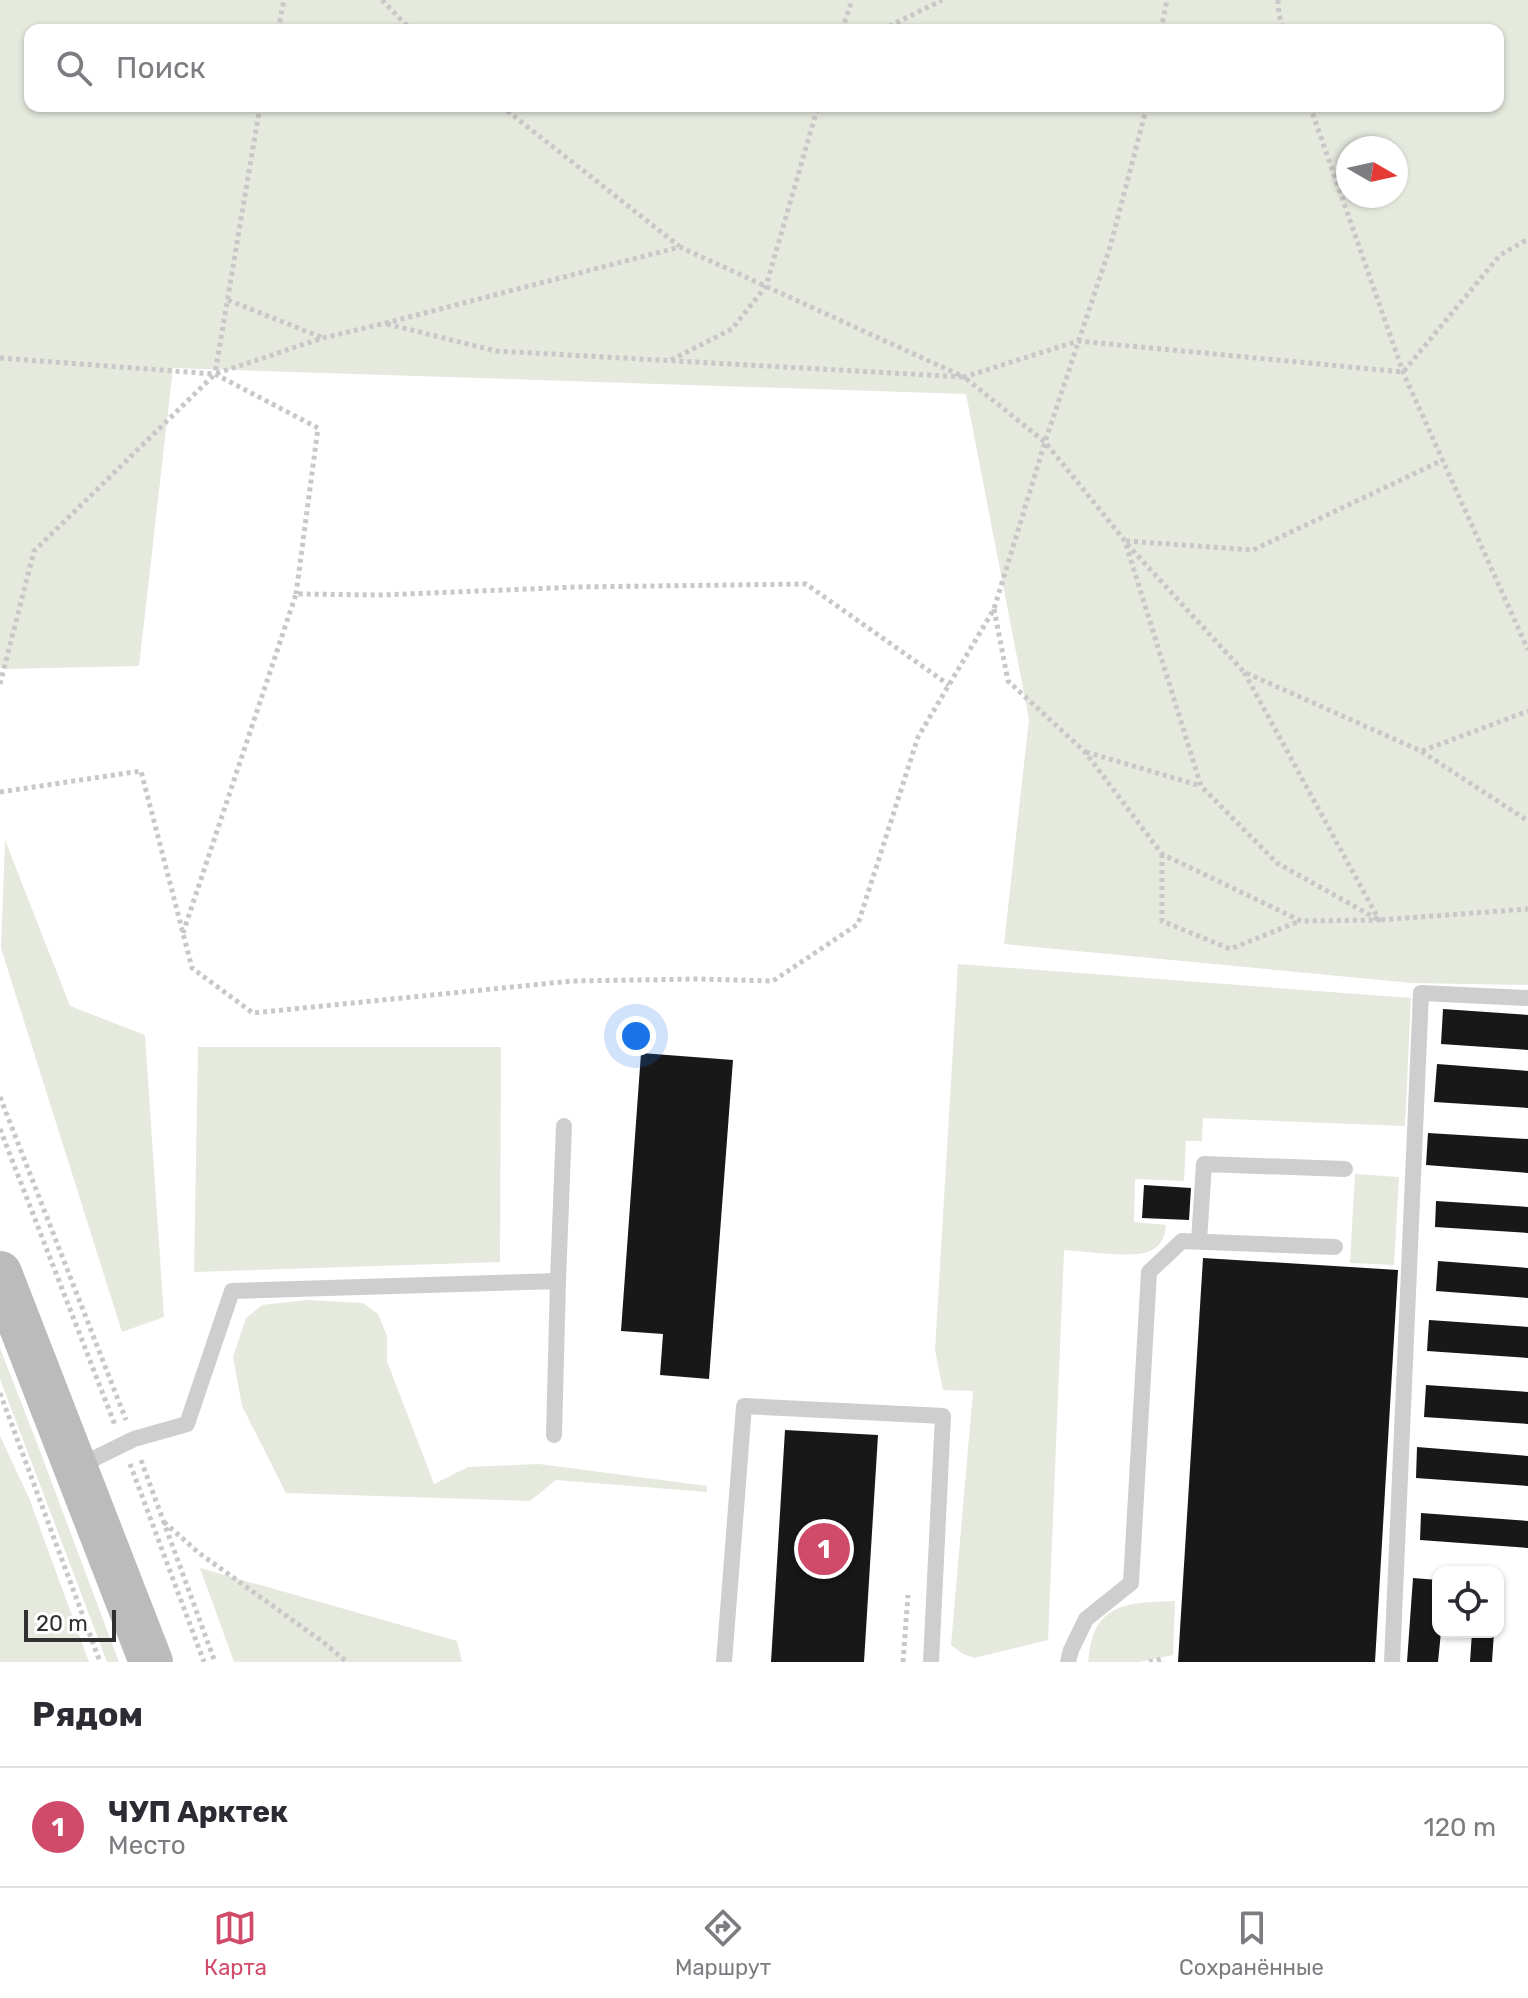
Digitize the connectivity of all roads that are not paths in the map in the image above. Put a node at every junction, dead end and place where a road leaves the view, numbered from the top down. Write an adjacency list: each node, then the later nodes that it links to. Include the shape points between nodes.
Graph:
1 (1528, 998): 14 (lane, via 1421,993)
2 (564, 1126): 7 (lane)
3 (1345, 1169): 4 (lane, via 1204,1164)
4 (1199, 1241): 5 (lane); 13 (lane, via 1182,1241 1149,1272 1131,1583 1086,1619)
5 (1335, 1247)
6 (0, 1273): 9 (main road)
7 (558, 1281): 8 (lane); 9 (lane, via 232,1291 187,1424 128,1442)
8 (554, 1435)
9 (75, 1467): 10 (main road)
10 (151, 1662)
11 (724, 1662): 12 (lane, via 744,1406 943,1416)
12 (931, 1662)
13 (1068, 1662)
14 (1392, 1662)

